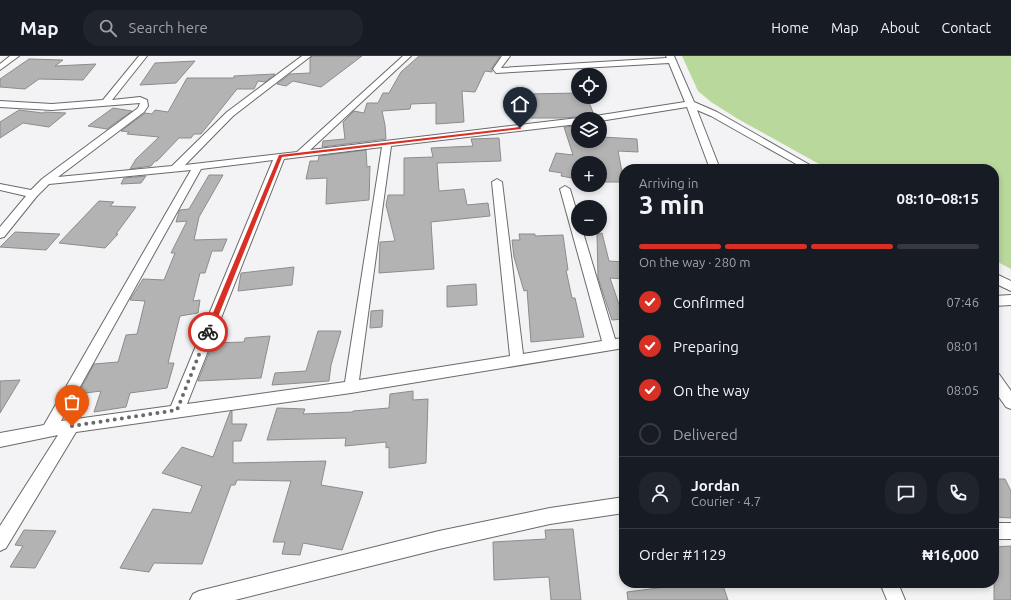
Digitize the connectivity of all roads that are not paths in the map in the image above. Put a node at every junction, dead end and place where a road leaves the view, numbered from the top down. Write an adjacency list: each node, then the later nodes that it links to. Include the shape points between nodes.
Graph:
1 (15, 56): 7 (street)
2 (143, 56): 8 (street)
3 (307, 56): 19 (street, via 230,114)
4 (407, 56): 14 (street)
5 (506, 56): 6 (street, via 497,69 499,71)
6 (671, 58): 10 (street)
7 (0, 68)
8 (106, 102): 9 (street, via 52,107); 20 (street, via 140,100 144,102 144,106)
9 (0, 104)
10 (690, 104): 11 (street); 16 (street); 17 (street, via 714,114)
11 (607, 117)
12 (571, 122): 13 (street)
13 (387, 144): 14 (street); 34 (street)
14 (301, 154): 15 (street)
15 (280, 156): 18 (street); 36 (street)
16 (714, 164)
17 (803, 164)
18 (198, 166): 19 (street); 38 (street)
19 (174, 168): 20 (street)
20 (46, 181): 24 (street)
21 (497, 182): 32 (street)
22 (0, 187): 24 (street)
23 (565, 189): 31 (street)
24 (33, 194): 25 (street)
25 (0, 234)
26 (999, 280): 27 (street)
27 (1011, 286)
28 (1011, 300): 29 (street)
29 (999, 301)
30 (619, 344): 31 (street)
31 (610, 346): 32 (street)
32 (516, 359): 34 (street)
33 (999, 385): 35 (street)
34 (351, 387): 36 (street)
35 (1011, 403)
36 (177, 410): 37 (street)
37 (72, 426): 38 (street); 43 (street)
38 (48, 431): 39 (street)
39 (0, 440)
40 (619, 506): 45 (street, via 550,516 439,540)
41 (999, 531): 42 (street)
42 (1011, 531)
43 (0, 542)
44 (891, 588): 46 (street)
45 (199, 600)
46 (896, 600)

